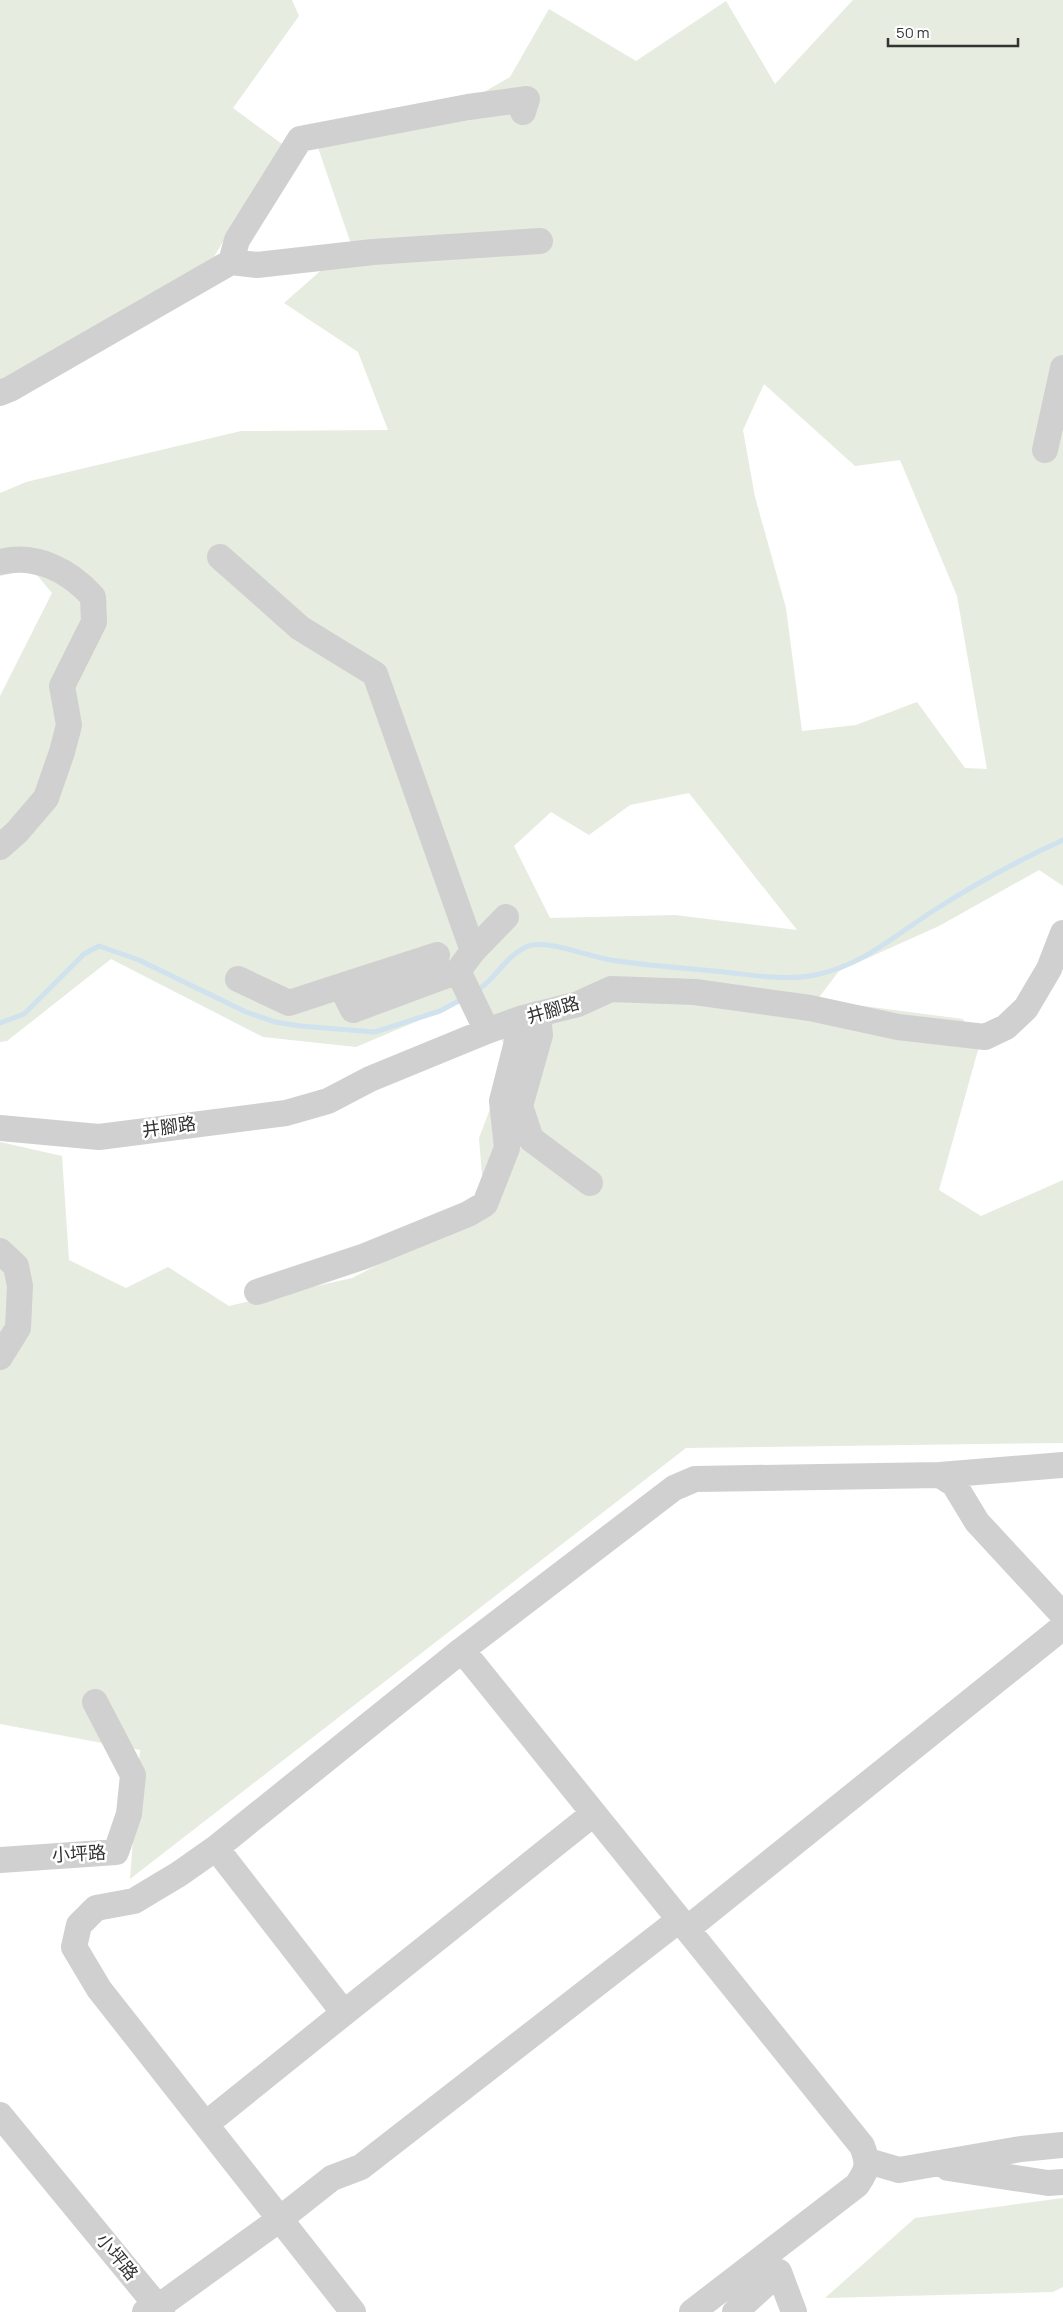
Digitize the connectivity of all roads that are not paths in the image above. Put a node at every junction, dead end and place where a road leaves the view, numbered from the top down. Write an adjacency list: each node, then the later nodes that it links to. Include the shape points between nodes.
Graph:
1 (523, 112): 3 (street, via 527,99 300,139 237,240)
2 (540, 241): 3 (street, via 373,252 257,264)
3 (231, 262): 5 (street)
4 (1063, 368): 6 (street)
5 (0, 393)
6 (1045, 450)
7 (220, 557): 12 (street, via 300,628 376,674)
8 (0, 562): 9 (street, via 31,560 56,568 80,582 93,597 94,622 62,686 70,725 46,798 18,832)
9 (0, 847)
10 (506, 917): 12 (street)
11 (1063, 933): 17 (street, 井腳路, via 1049,969 1026,1008 1006,1027 986,1037 898,1027 810,1008 695,992 611,989 578,1004)
12 (473, 950): 14 (street)
13 (437, 955): 16 (street)
14 (458, 972): 16 (street, via 353,1010); 18 (street)
15 (238, 979): 16 (street, via 289,1003)
16 (341, 986)
17 (530, 1016): 18 (street, 井腳路); 20 (street, via 540,1035 520,1106 531,1139); 22 (street, via 502,1101 507,1148 485,1204 365,1256)
18 (487, 1031): 19 (street, 井腳路, via 370,1079 328,1101 286,1113 99,1137)
19 (0, 1128)
20 (590, 1183)
21 (0, 1251): 23 (street, via 16,1266 20,1286 18,1328)
22 (257, 1292)
23 (0, 1356)
24 (1063, 1465): 25 (street)
25 (940, 1475): 26 (street, via 954,1484 978,1522); 28 (street, via 695,1478 674,1488)
26 (1063, 1615)
27 (1063, 1627): 33 (street, 小坪路)
28 (462, 1650): 30 (street); 31 (street)
29 (95, 1702): 32 (street, 小坪路, via 133,1775 130,1814 116,1852)
30 (593, 1814): 33 (street); 34 (street)
31 (216, 1848): 34 (street); 36 (street, via 134,1901 96,1908 79,1925 74,1947 99,1989)
32 (0, 1860)
33 (683, 1925): 38 (street, via 862,2146); 41 (street, 小坪路, via 361,2167 332,2178)
34 (344, 2012): 36 (street)
35 (0, 2115): 42 (street, 小坪路)
36 (206, 2124): 41 (street)
37 (1063, 2145): 39 (street)
38 (868, 2161): 39 (street, via 900,2170); 44 (street, via 857,2185)
39 (932, 2164): 40 (street, via 1038,2182)
40 (1063, 2182)
41 (280, 2219): 42 (street, 小坪路); 43 (street)
42 (155, 2310)
43 (354, 2312)
44 (692, 2312)
45 (735, 2312): 46 (street, via 778,2272)
46 (794, 2312)

